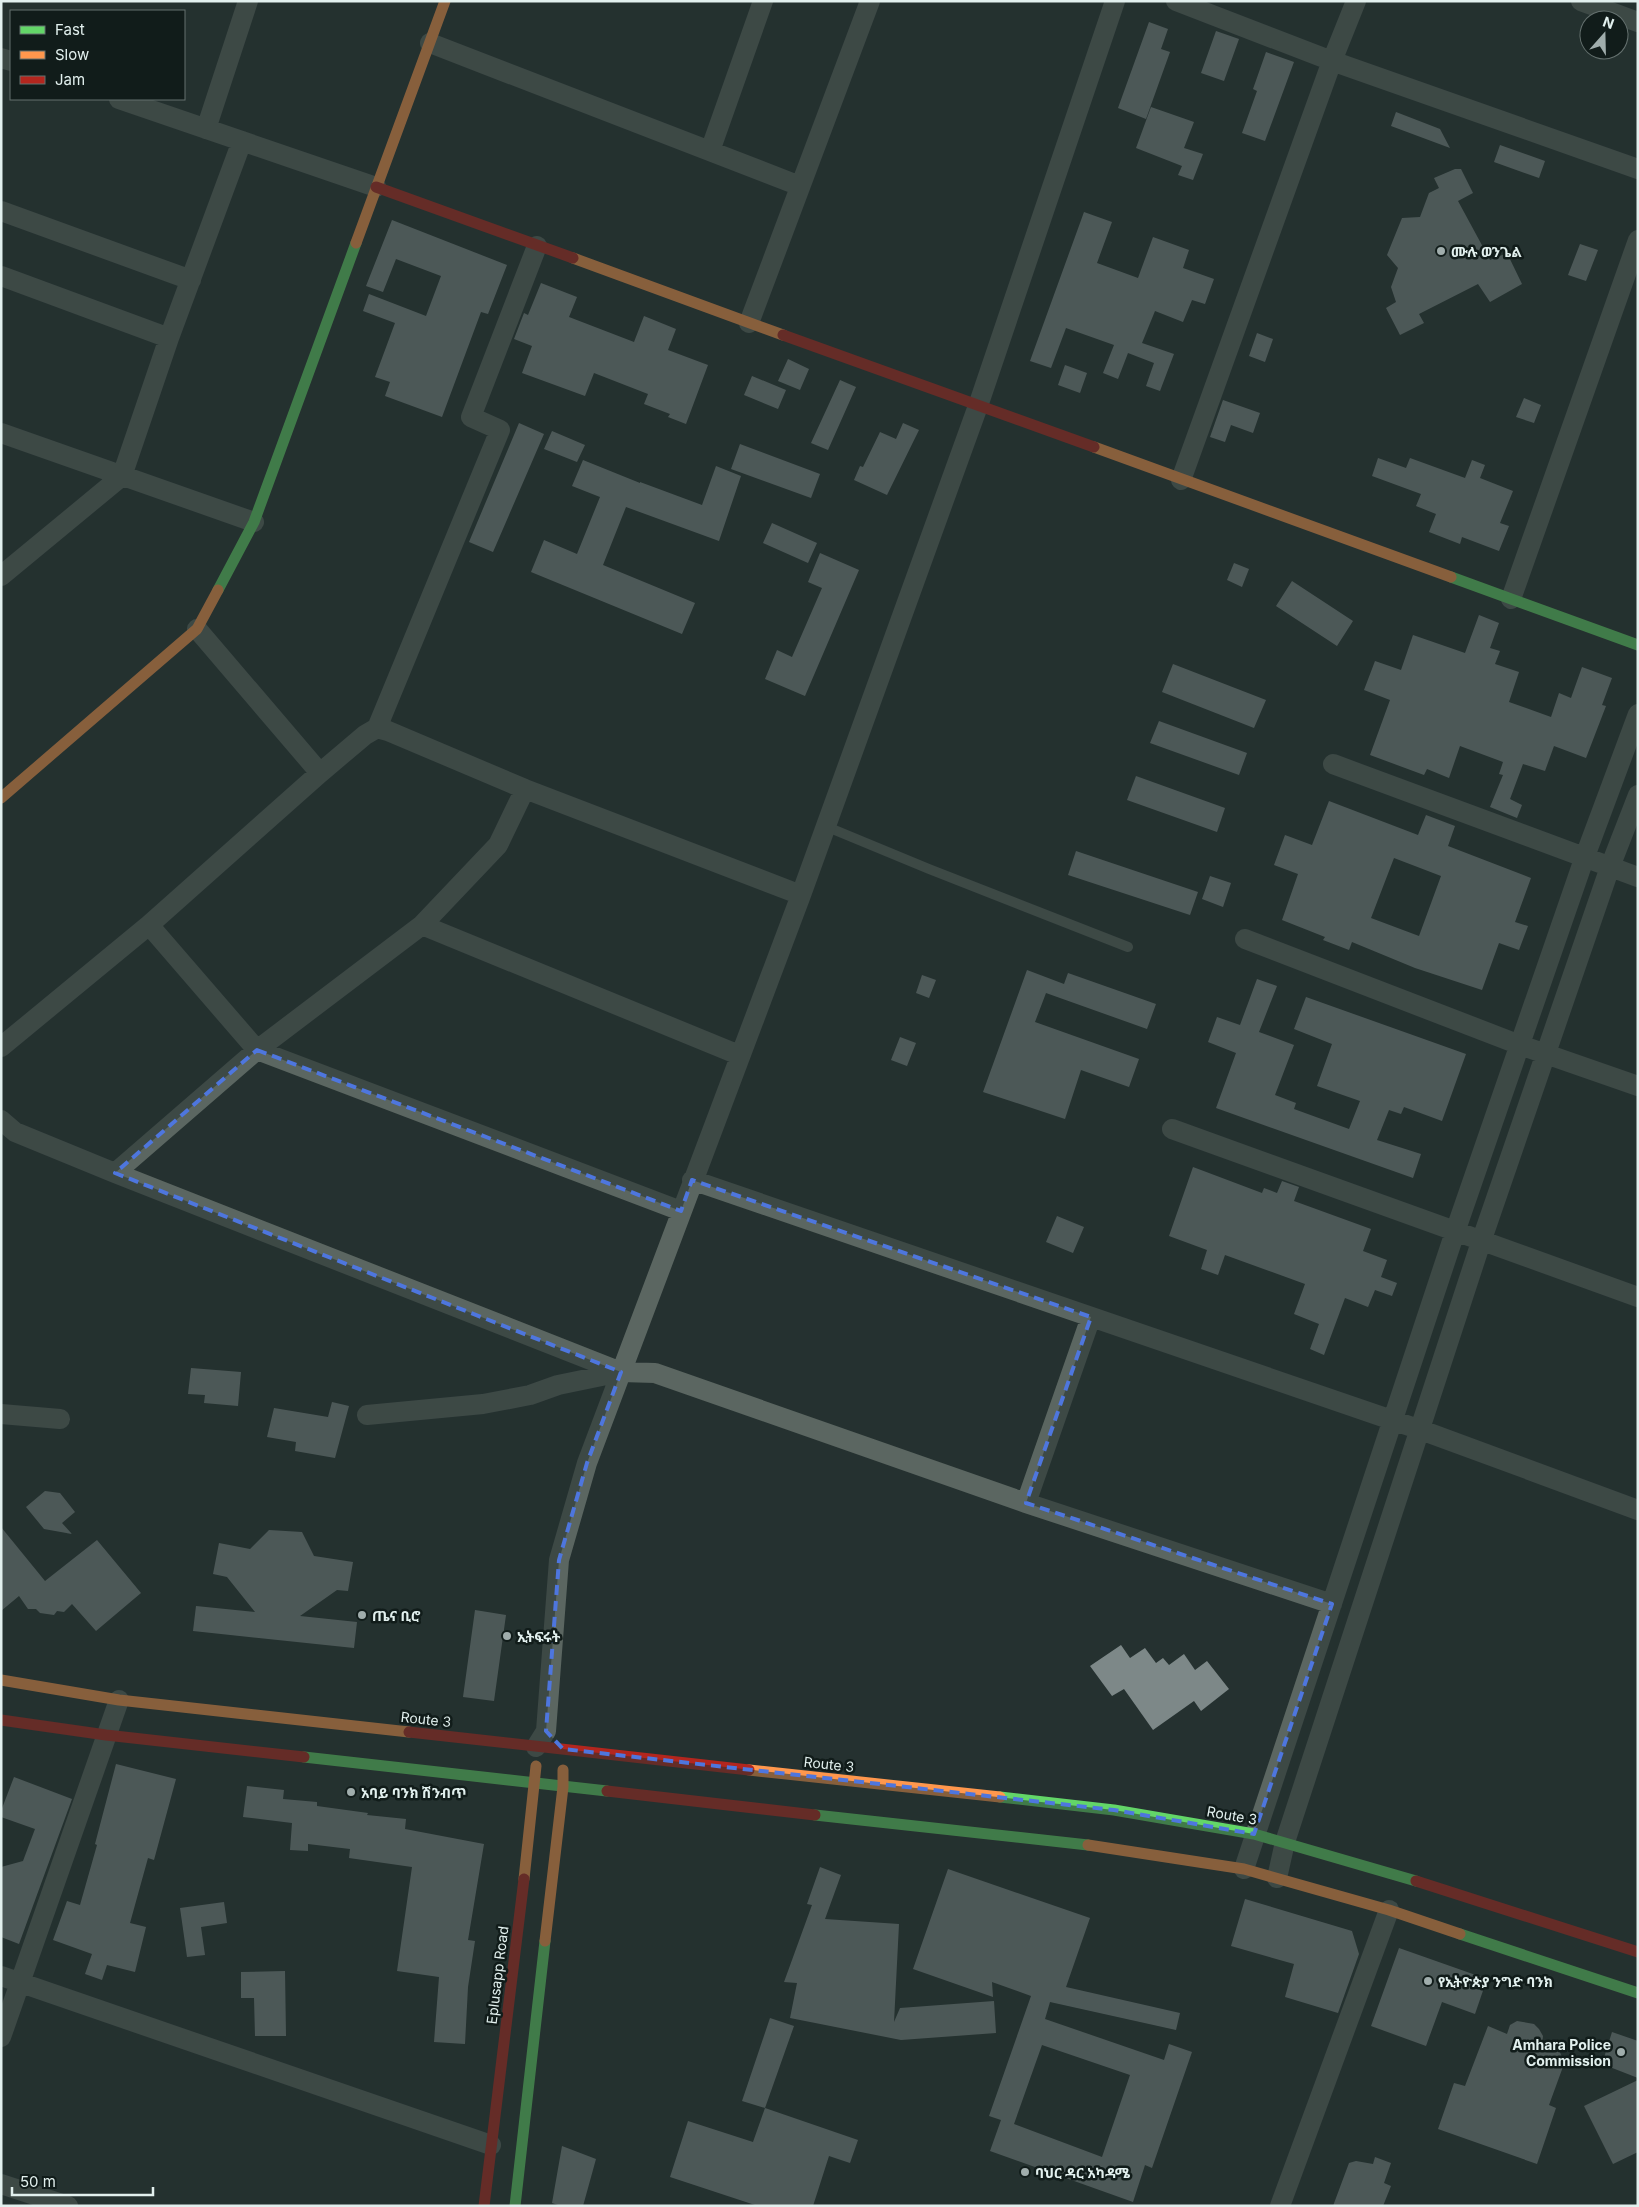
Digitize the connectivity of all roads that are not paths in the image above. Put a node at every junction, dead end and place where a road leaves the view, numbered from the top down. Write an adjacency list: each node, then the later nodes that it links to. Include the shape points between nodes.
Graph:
1 (248, 1): 13 (street)
2 (763, 1): 15 (street)
3 (870, 1): 17 (street)
4 (1115, 1): 26 (street)
5 (1176, 1): 11 (street)
6 (1356, 1): 11 (street)
7 (1581, 1): 9 (street)
8 (445, 2): 10 (main road)
9 (1638, 22)
10 (430, 43): 15 (street); 18 (main road)
11 (1332, 61): 16 (street); 29 (street)
12 (123, 100): 13 (street)
13 (206, 129): 14 (street)
14 (242, 141): 18 (street); 23 (street)
15 (710, 152): 17 (street)
16 (1638, 169)
17 (800, 186): 24 (street)
18 (376, 187): 21 (main road); 30 (main road)
19 (1, 211): 23 (street)
20 (1638, 240): 32 (street)
21 (537, 246): 24 (main road); 36 (street, via 471,417 500,430)
22 (1, 276): 25 (street)
23 (191, 280): 25 (street)
24 (749, 323): 26 (main road)
25 (169, 338): 28 (street)
26 (978, 406): 29 (main road); 42 (street)
27 (1, 433): 28 (street)
28 (122, 476): 30 (street); 31 (street)
29 (1181, 480): 32 (main road)
30 (254, 522): 33 (main road)
31 (1, 576)
32 (1511, 599): 34 (main road)
33 (197, 629): 38 (street); 41 (main road)
34 (1638, 645)
35 (1638, 714): 43 (street)
36 (377, 728): 38 (street); 39 (street)
37 (1333, 764): 43 (street)
38 (320, 773): 47 (street)
39 (524, 790): 46 (street); 48 (street, via 498,845)
40 (1638, 795): 44 (street)
41 (1, 798)
42 (826, 826): 46 (street); 50 (lane)
43 (1584, 858): 44 (street); 51 (street)
44 (1610, 867): 45 (street); 54 (street)
45 (1638, 878)
46 (801, 895): 55 (street)
47 (149, 925): 52 (street); 53 (street)
48 (422, 925): 53 (street); 55 (street)
49 (1245, 940): 51 (street)
50 (1128, 947)
51 (1520, 1045): 54 (street); 62 (street)
52 (1, 1046)
53 (257, 1050): 59 (street); 61 (street)
54 (1546, 1053): 56 (street); 63 (street)
55 (739, 1055): 60 (street)
56 (1638, 1086)
57 (1, 1120): 59 (street, via 15,1132)
58 (1172, 1129): 62 (street)
59 (115, 1173): 66 (street)
60 (692, 1180): 61 (street); 65 (street)
61 (681, 1211): 66 (street)
62 (1456, 1232): 63 (street); 70 (street)
63 (1481, 1242): 64 (street); 71 (street)
64 (1638, 1297)
65 (1091, 1318): 70 (street); 72 (street)
66 (621, 1372): 68 (street, via 483,1404); 72 (street, via 655,1373); 79 (street, via 586,1464 559,1560)
67 (1, 1414): 69 (street)
68 (367, 1415)
69 (60, 1419)
70 (1392, 1421): 71 (street); 74 (street)
71 (1421, 1430): 73 (street); 84 (street)
72 (1026, 1503): 74 (street)
73 (1638, 1510)
74 (1332, 1604): 83 (street)
75 (1, 1680): 76 (main road, Route 3)
76 (119, 1700): 78 (street); 79 (main road, Route 3)
77 (1, 1720): 78 (main road)
78 (106, 1735): 81 (main road); 89 (street)
79 (541, 1739): 80 (street); 81 (main road, Eplusapp Road)
80 (563, 1749): 82 (main road); 83 (main road, Route 3, via 1114,1810)
81 (535, 1784): 82 (main road); 92 (main road, Eplusapp Road)
82 (563, 1787): 85 (main road, via 1120,1849); 92 (main road)
83 (1254, 1834): 84 (main road, Route 3); 85 (street)
84 (1286, 1842): 86 (street); 88 (main road, Route 3, via 1465,1895)
85 (1244, 1869): 86 (main road)
86 (1277, 1878): 87 (main road)
87 (1389, 1910): 90 (main road); 98 (street)
88 (1638, 1952)
89 (10, 1980): 91 (street); 93 (street)
90 (1638, 1993)
91 (1, 2036)
92 (510, 2120): 93 (main road, Eplusapp Road); 97 (main road)
93 (491, 2145): 96 (main road, Eplusapp Road)
94 (1, 2184): 95 (street)
95 (68, 2206)
96 (484, 2206)
97 (515, 2206)
98 (1280, 2206)

